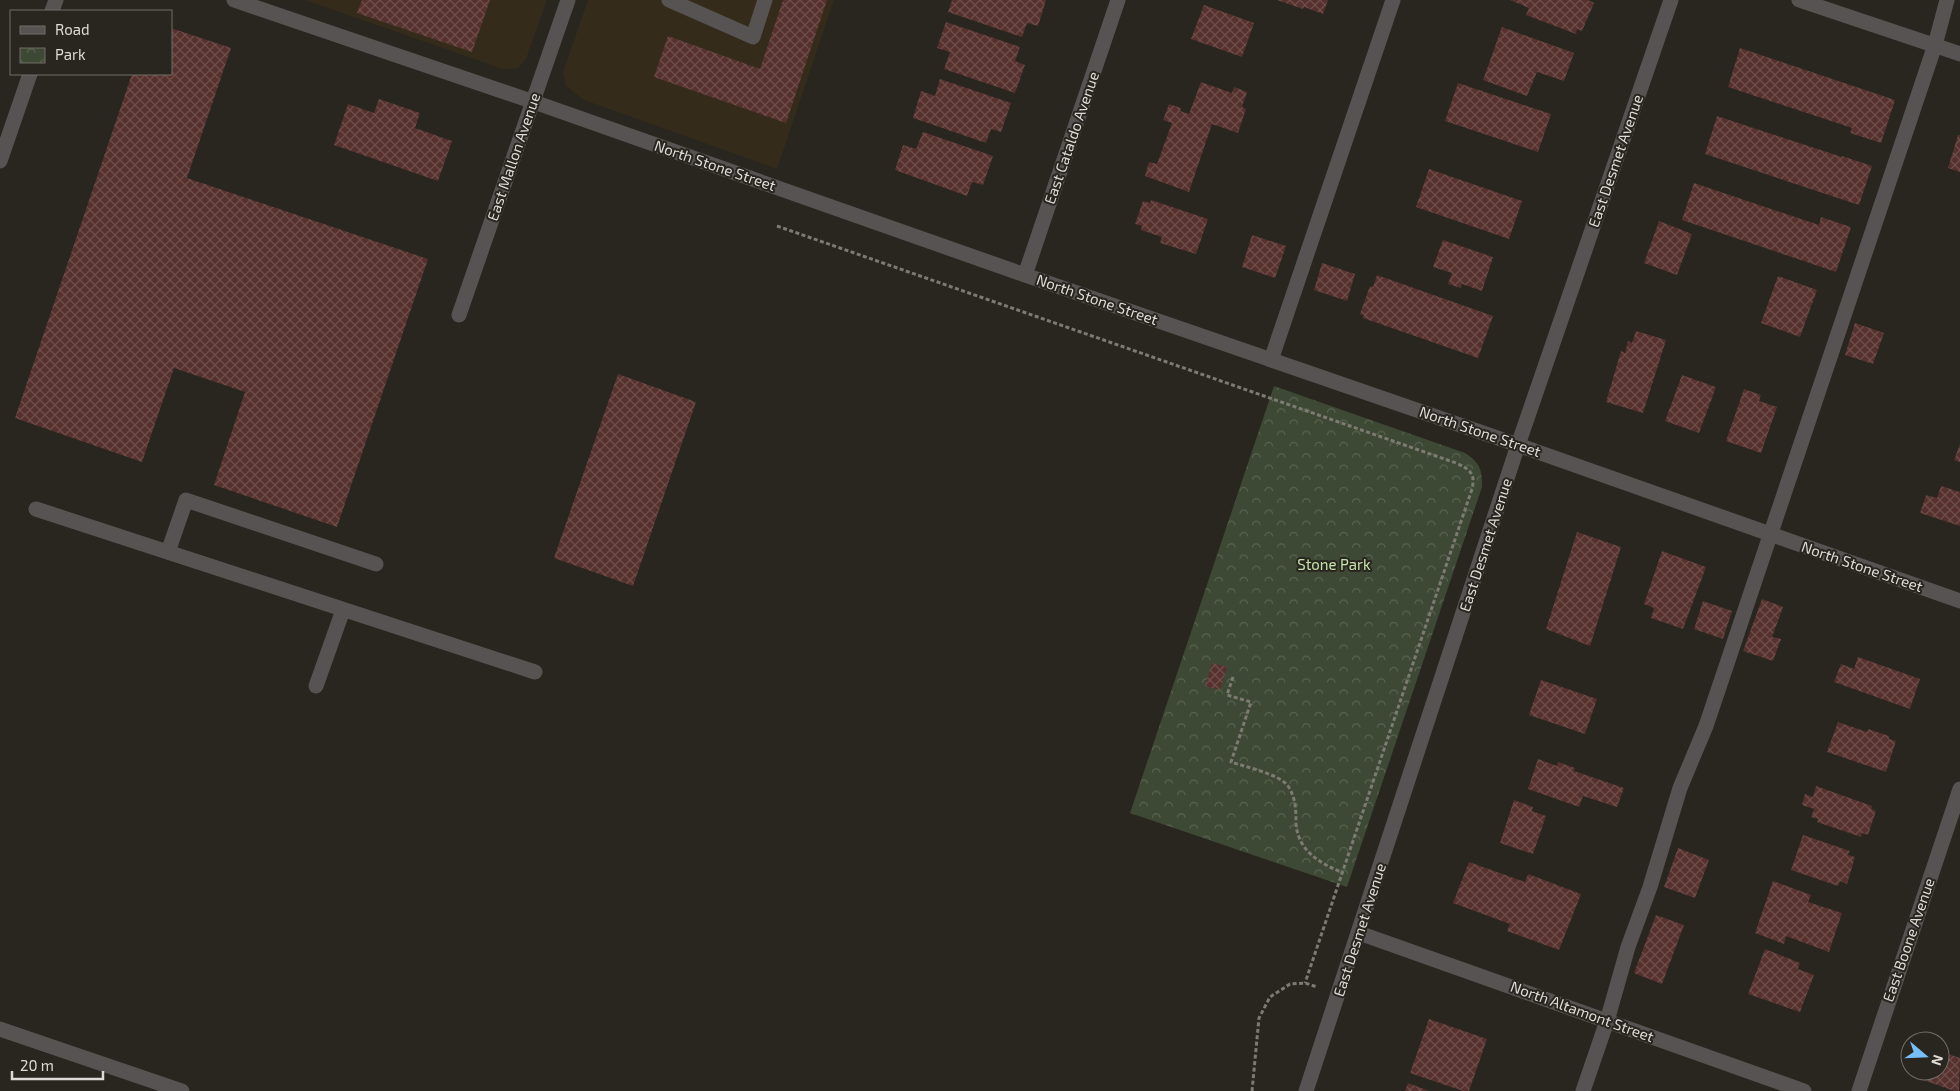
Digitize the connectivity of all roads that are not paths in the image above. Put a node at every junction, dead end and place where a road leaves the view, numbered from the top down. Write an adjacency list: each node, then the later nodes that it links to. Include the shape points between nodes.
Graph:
1 (234, 0): 13 (street, North Stone Street)
2 (568, 0): 13 (street, East Mallon Avenue)
3 (669, 0): 4 (street, via 753,37)
4 (765, 0)
5 (1118, 0): 15 (street, East Cataldo Avenue)
6 (1393, 0): 17 (street)
7 (1671, 0): 18 (street, East Desmet Avenue)
8 (1798, 0): 10 (street)
9 (1947, 0): 10 (street)
10 (1935, 45): 11 (street); 20 (street)
11 (1960, 54)
12 (30, 75): 14 (street)
13 (534, 102): 15 (street, North Stone Street); 16 (street, East Mallon Avenue)
14 (0, 161)
15 (1025, 275): 17 (street, North Stone Street)
16 (459, 315)
17 (1271, 360): 18 (street, North Stone Street)
18 (1518, 445): 20 (street, North Stone Street); 28 (street, East Desmet Avenue)
19 (36, 509): 21 (street)
20 (1770, 534): 23 (street, North Stone Street); 29 (street, via 1706,726 1680,788)
21 (168, 552): 22 (street, via 186,500); 24 (street)
22 (376, 564)
23 (1960, 601)
24 (343, 610): 25 (street); 26 (street)
25 (535, 672)
26 (316, 686)
27 (1960, 789): 35 (street, East Boone Avenue)
28 (1359, 933): 29 (street, North Altamont Street); 32 (street, East Desmet Avenue)
29 (1607, 1021): 33 (street); 34 (street, North Altamont Street)
30 (0, 1029): 31 (street)
31 (182, 1091)
32 (1306, 1091)
33 (1583, 1091)
34 (1804, 1091)
35 (1859, 1091)

